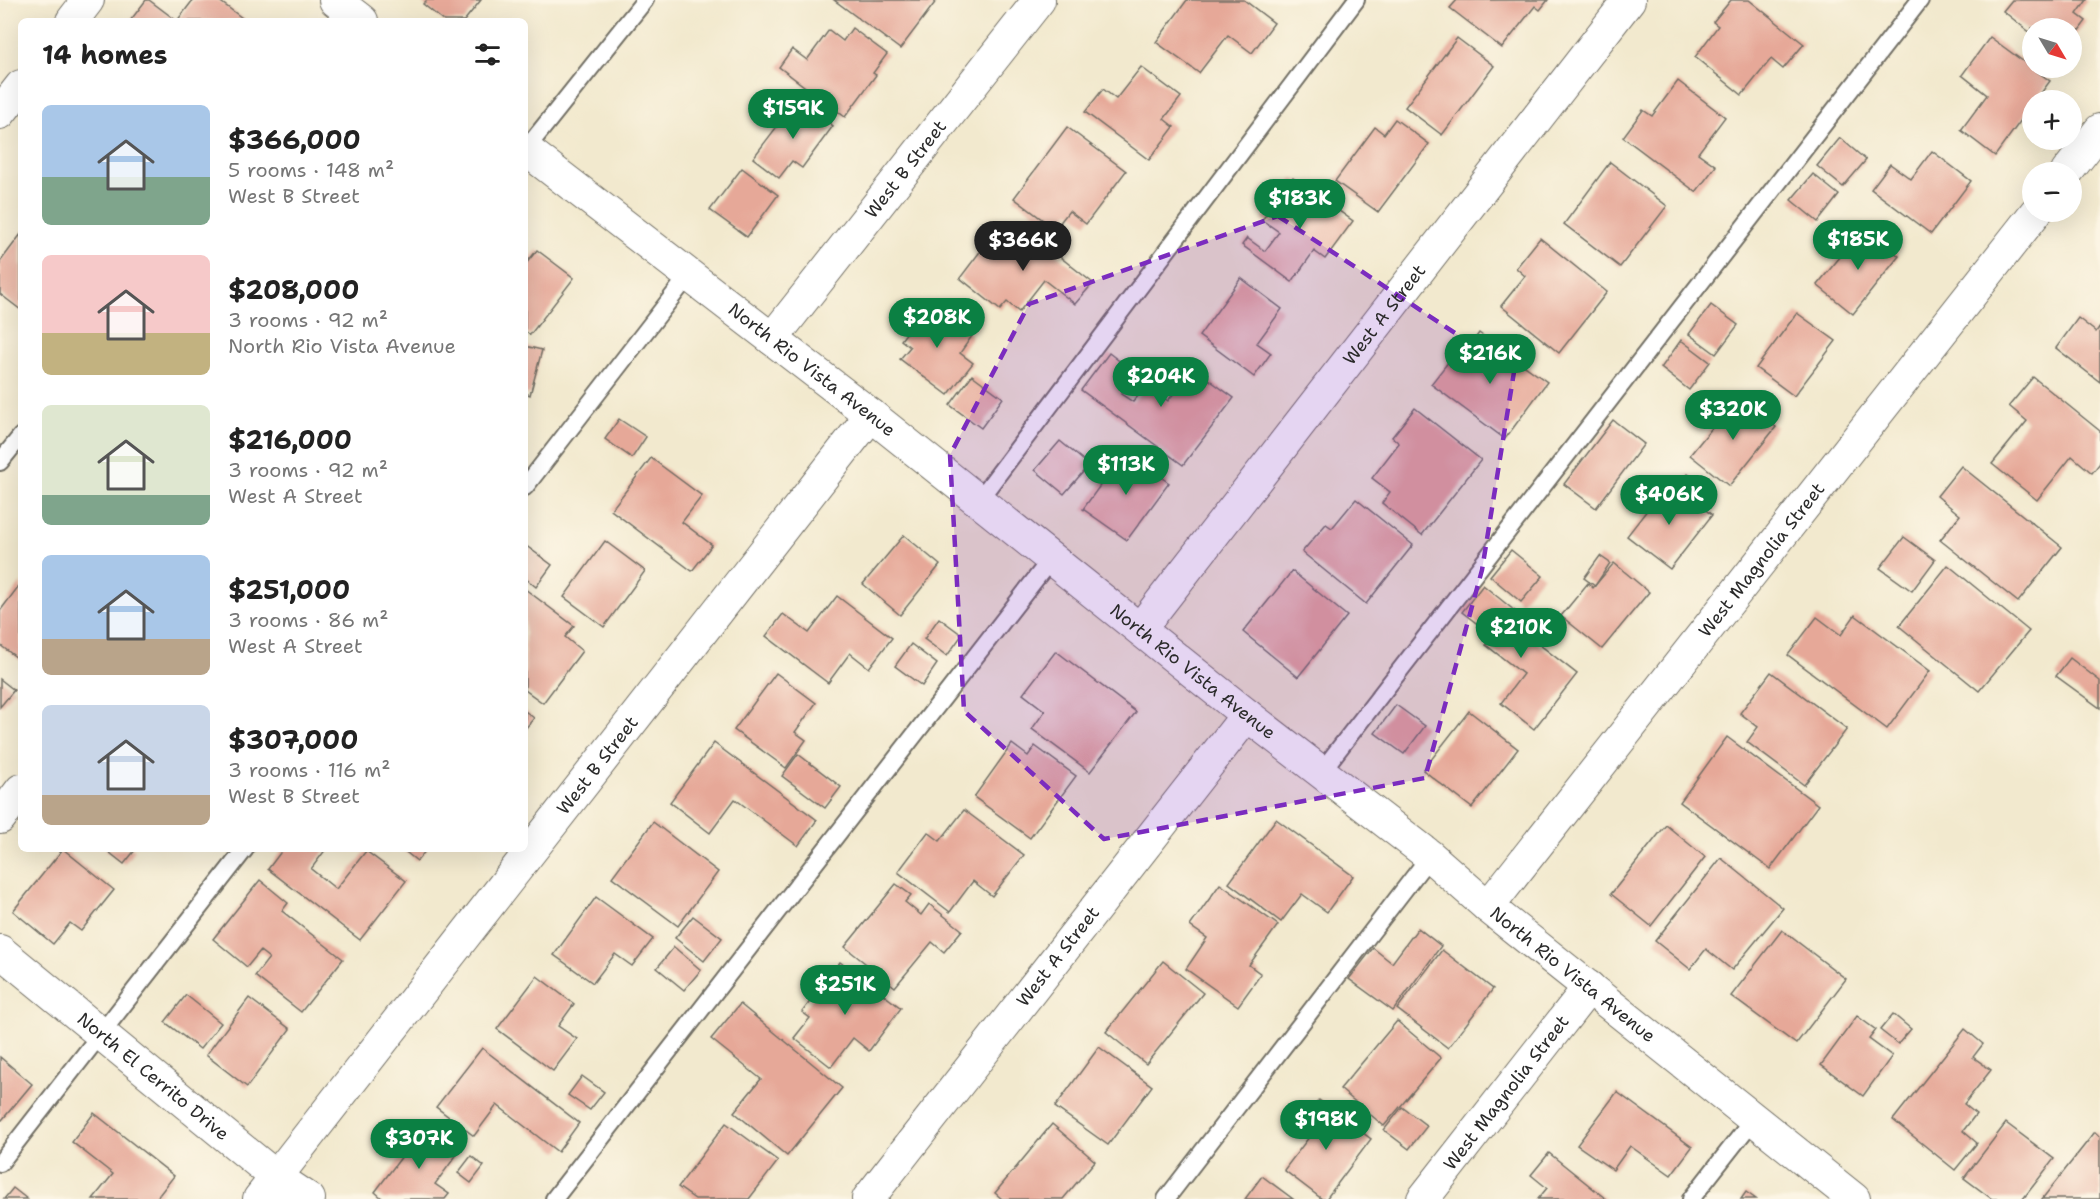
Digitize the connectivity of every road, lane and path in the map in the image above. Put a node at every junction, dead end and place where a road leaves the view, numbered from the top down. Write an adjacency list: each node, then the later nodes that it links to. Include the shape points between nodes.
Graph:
1 (88, 0): 7 (street)
2 (645, 0): 11 (lane)
3 (1039, 0): 16 (street, West B Street)
4 (1356, 0): 21 (lane)
5 (1629, 0): 23 (street, West A Street)
6 (1920, 0): 25 (lane)
7 (74, 18)
8 (18, 90): 9 (street)
9 (0, 113)
10 (2100, 130): 13 (street)
11 (528, 145)
12 (528, 151): 15 (street, North Rio Vista Avenue)
13 (2075, 162)
14 (2028, 222): 30 (street, West Magnolia Street)
15 (689, 275): 16 (street, North Rio Vista Avenue); 20 (lane)
16 (772, 339): 17 (street, North Rio Vista Avenue)
17 (871, 416): 21 (street, North Rio Vista Avenue); 36 (street, West B Street)
18 (18, 440): 19 (lane)
19 (0, 462)
20 (528, 483)
21 (978, 501): 22 (street, North Rio Vista Avenue)
22 (1051, 559): 23 (street, North Rio Vista Avenue); 38 (lane)
23 (1140, 629): 24 (street, North Rio Vista Avenue)
24 (1247, 715): 25 (street, North Rio Vista Avenue); 39 (street, West A Street)
25 (1321, 772): 29 (street, North Rio Vista Avenue)
26 (18, 794): 27 (street)
27 (0, 818)
28 (243, 852): 33 (lane)
29 (1430, 856): 30 (street, North Rio Vista Avenue); 40 (lane)
30 (1488, 907): 32 (street, North Rio Vista Avenue)
31 (0, 951): 33 (street, North El Cerrito Drive)
32 (1588, 987): 34 (street, North Rio Vista Avenue); 41 (street, West Magnolia Street)
33 (102, 1035): 35 (lane); 36 (street, North El Cerrito Drive)
34 (1754, 1120): 42 (lane); 43 (street, North Rio Vista Avenue)
35 (0, 1162)
36 (267, 1188): 37 (street, North El Cerrito Drive)
37 (309, 1199)
38 (554, 1199)
39 (868, 1199)
40 (1166, 1199)
41 (1423, 1199)
42 (1691, 1199)
43 (1854, 1199)

